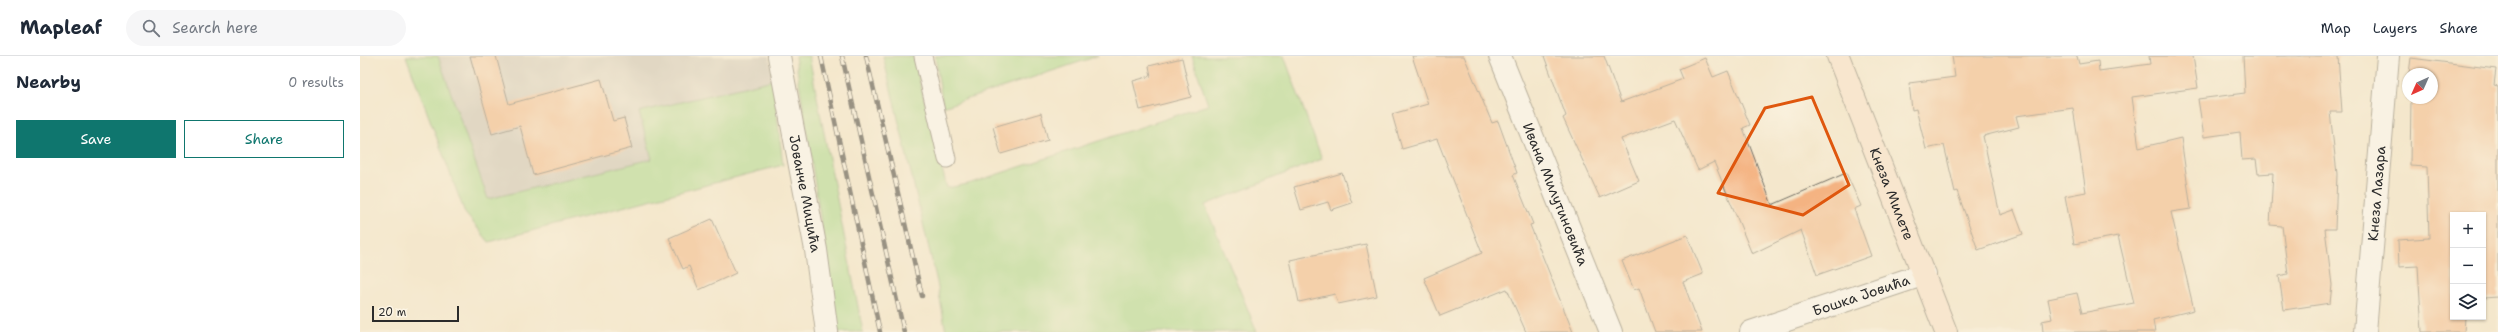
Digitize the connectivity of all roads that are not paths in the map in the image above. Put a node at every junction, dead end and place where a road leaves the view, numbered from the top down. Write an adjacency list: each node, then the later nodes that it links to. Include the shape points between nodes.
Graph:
1 (779, 56): 8 (street, Јованче Мицића, via 816,250)
2 (923, 56): 6 (lane)
3 (1500, 56): 9 (street, Ивана Милутиновића)
4 (1838, 56): 7 (main road, Кнеза Милете)
5 (2388, 56): 12 (street, Кнеза Лазара)
6 (947, 158)
7 (1925, 274): 10 (street, Бошка Јовића); 11 (main road, Кнеза Милете)
8 (827, 332)
9 (1611, 332)
10 (1751, 332)
11 (1946, 332)
12 (2365, 332)

